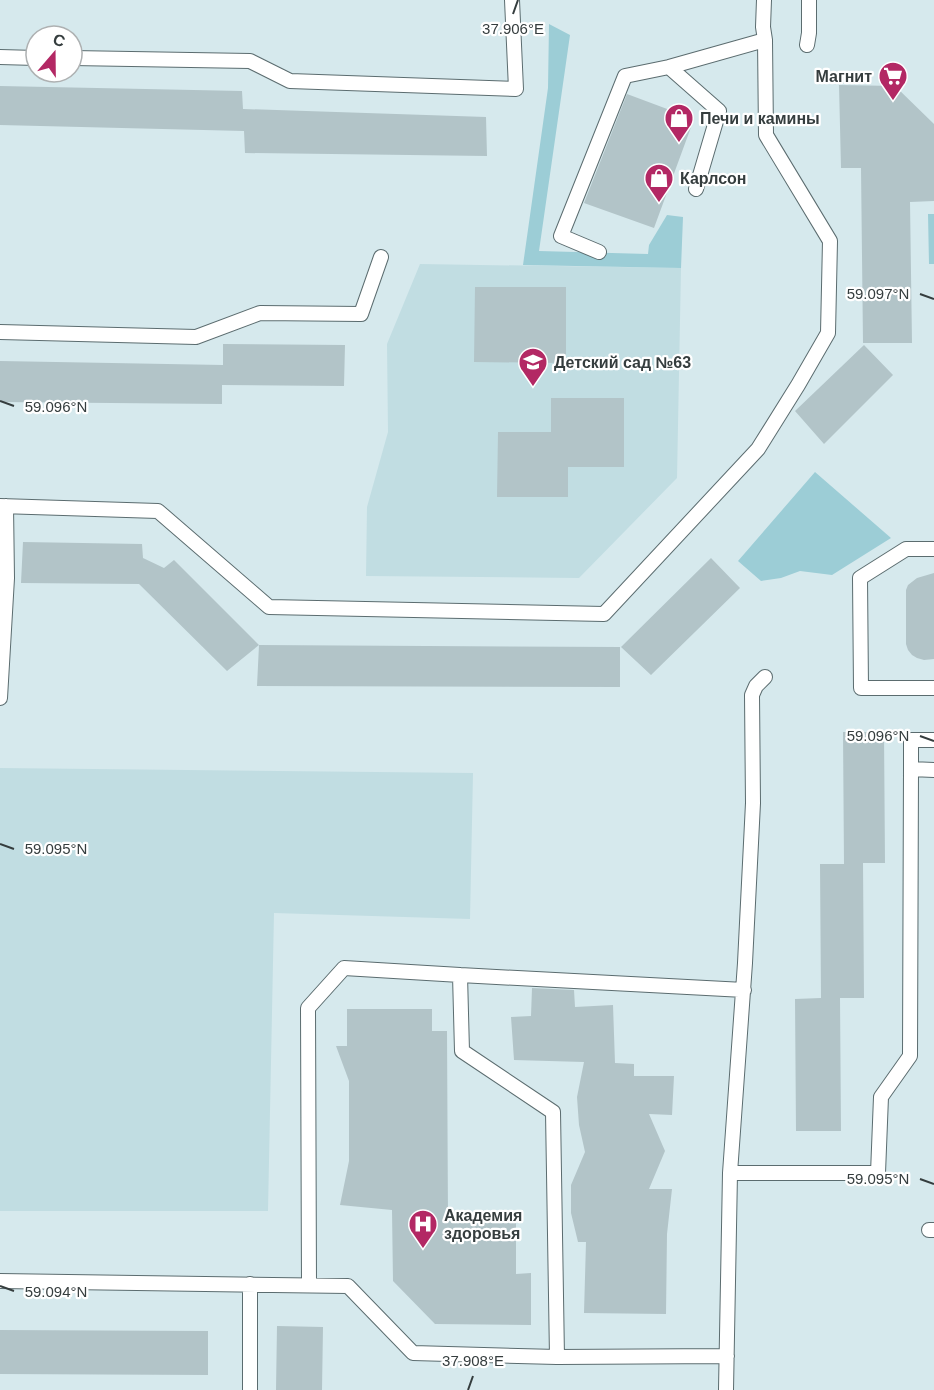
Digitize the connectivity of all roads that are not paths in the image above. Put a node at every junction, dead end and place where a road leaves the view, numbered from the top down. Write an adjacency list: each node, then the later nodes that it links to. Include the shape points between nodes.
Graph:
1 (512, 0): 8 (lane, via 516,89 290,81 250,61)
2 (764, 0): 4 (lane)
3 (808, 0): 5 (lane)
4 (765, 40): 9 (lane); 14 (lane, via 766,135 830,241 828,333 758,449 604,614 269,607 158,511)
5 (807, 45)
6 (0, 57): 7 (lane)
7 (24, 58)
8 (84, 58)
9 (669, 67): 10 (lane, via 719,111); 11 (lane, via 625,76 561,236)
10 (696, 189)
11 (598, 252)
12 (381, 257): 13 (lane, via 361,314 260,313 195,337)
13 (0, 332)
14 (3, 506): 18 (lane, via 7,578)
15 (934, 549): 17 (lane, via 906,549 860,578 861,688)
16 (765, 677): 23 (lane, via 752,695 753,803)
17 (934, 688)
18 (0, 698)
19 (934, 740): 20 (lane, via 911,740)
20 (911, 769): 21 (lane); 24 (lane, via 910,1056 880,1097 878,1173)
21 (934, 770)
22 (460, 975): 23 (lane); 27 (lane, via 344,968 308,1008); 29 (lane, via 462,1051 554,1112)
23 (744, 990): 24 (lane)
24 (730, 1173): 28 (lane)
25 (0, 1281): 26 (lane)
26 (250, 1284): 27 (lane); 30 (lane)
27 (309, 1285): 29 (lane, via 348,1286 413,1353)
28 (727, 1356): 29 (lane); 31 (lane)
29 (558, 1357)
30 (250, 1390)
31 (726, 1390)

